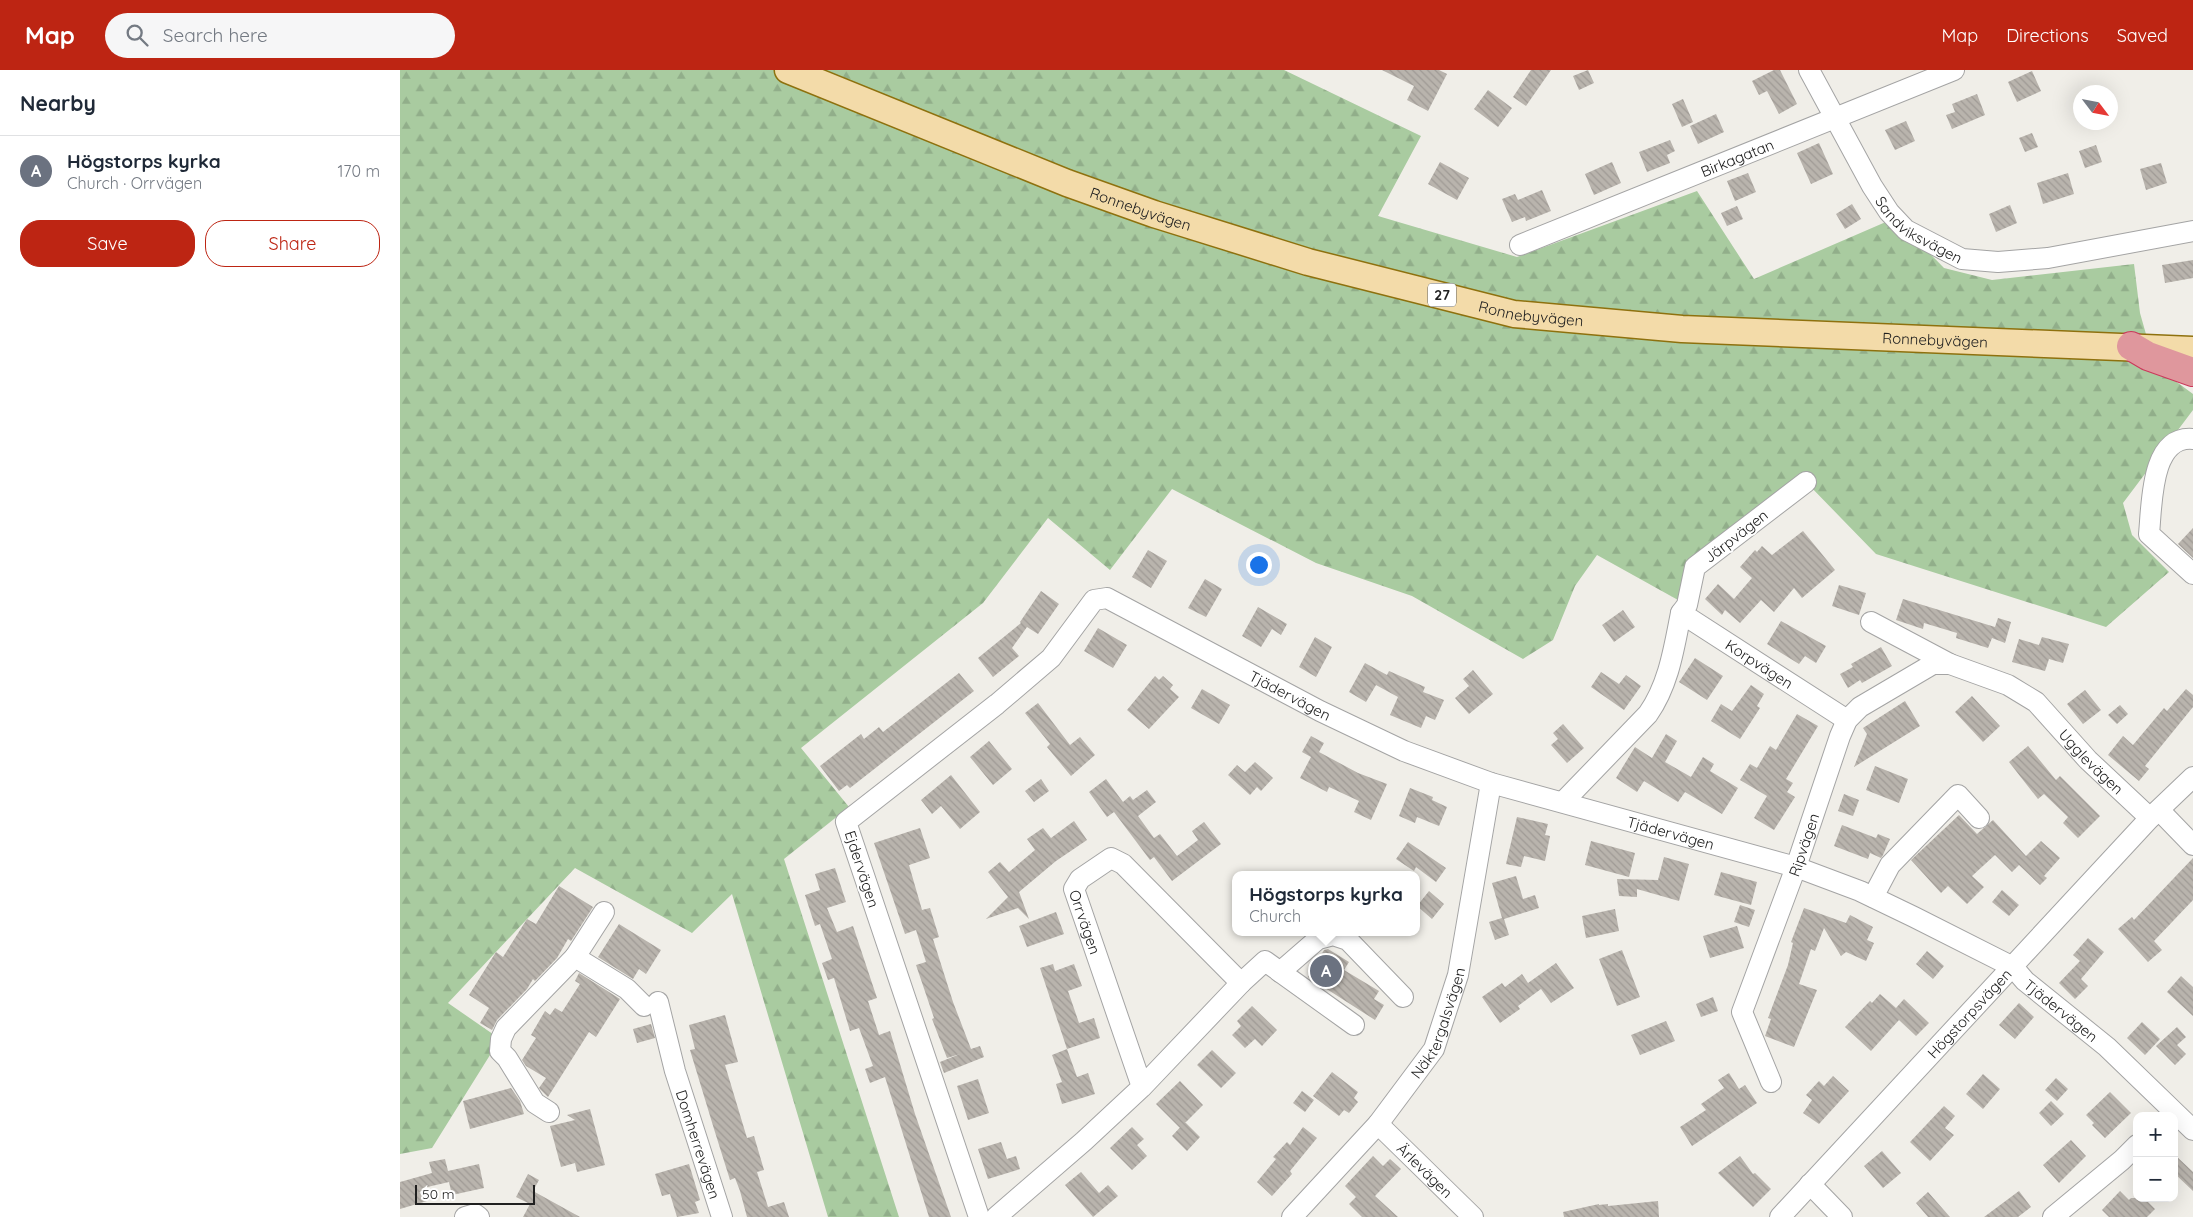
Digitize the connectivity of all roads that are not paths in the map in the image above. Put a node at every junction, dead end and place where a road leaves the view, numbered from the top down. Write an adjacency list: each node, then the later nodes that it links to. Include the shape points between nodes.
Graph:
1 (788, 70): 7 (main road, Ronnebyvägen / 27, via 1067,183 1154,214 1308,262 1514,314 1682,329)
2 (1809, 70): 4 (street, Sandviksvägen)
3 (1954, 70): 4 (street, Birkagatan)
4 (1836, 119): 5 (street, Sandviksvägen, via 1889,212 1906,230 1962,259 1998,262 2048,258); 6 (street, Birkagatan, via 1691,174)
5 (2193, 231)
6 (1520, 245)
7 (2131, 346): 8 (main road, Ronnebyvägen / 27); 11 (highway, via 2148,356)
8 (2165, 348): 9 (main road, Ronnebyvägen / 27); 10 (main road)
9 (2193, 350)
10 (2193, 358)
11 (2193, 372)
12 (2193, 439): 14 (street, via 2185,438 2169,448 2155,470 2150,534)
13 (1806, 482): 16 (street, Järpvägen, via 1695,567)
14 (2193, 574)
15 (1107, 598): 22 (street, Tjädervägen, via 1396,747); 51 (street, Ejdervägen, via 1094,600 1051,658 846,822)
16 (1684, 609): 20 (street, Korpvägen); 23 (street, Järpvägen, via 1660,698)
17 (1871, 622): 18 (street, Ripvägen)
18 (1950, 664): 19 (street, Ripvägen, via 2008,685); 20 (street, Ripvägen, via 1933,664 1860,707)
19 (2036, 702): 24 (street, Ugglevägen, via 2088,760)
20 (1847, 720): 27 (street, Ripvägen)
21 (2193, 777): 24 (street, Högstorpsvägen)
22 (1491, 783): 23 (street, Tjädervägen); 43 (street, Näktergalsvägen, via 1458,975 1434,1050)
23 (1563, 802): 27 (street, Tjädervägen)
24 (2155, 814): 26 (street); 33 (street, Högstorpsvägen)
25 (1980, 818): 28 (street, via 1958,795 1890,864)
26 (2193, 845)
27 (1796, 867): 28 (street, Tjädervägen); 38 (street, Ripvägen, via 1742,1012)
28 (1873, 897): 33 (street, Tjädervägen)
29 (604, 912): 32 (street)
30 (1329, 936): 34 (street, via 1318,939)
31 (1336, 936): 36 (street, via 1348,940)
32 (575, 957): 40 (street, via 506,1028 501,1039 500,1051 535,1103); 50 (street, Domherrevägen, via 651,1004)
33 (2013, 967): 41 (street, Tjädervägen, via 2025,981 2107,1047); 46 (street, Högstorpsvägen)
34 (1280, 972): 35 (street, via 1266,961); 37 (street)
35 (1241, 983): 39 (street); 39 (street, Orrvägen, via 1123,864 1111,858 1080,879 1074,889)
36 (1403, 997)
37 (1354, 1025)
38 (1771, 1082)
39 (1142, 1087): 52 (street)
40 (549, 1112)
41 (2168, 1112)
42 (2178, 1119): 44 (street, Tjädervägen)
43 (1378, 1124): 47 (street, Näktergalsvägen); 53 (street, Ärlevägen)
44 (2193, 1130)
45 (2133, 1149): 56 (street)
46 (1810, 1184): 54 (street, Högstorpsvägen); 55 (street)
47 (1300, 1214)
48 (465, 1217): 49 (street, via 474,1214)
49 (479, 1217)
50 (722, 1217)
51 (979, 1217)
52 (996, 1217)
53 (1473, 1217)
54 (1780, 1217)
55 (1842, 1217)
56 (2054, 1217)

